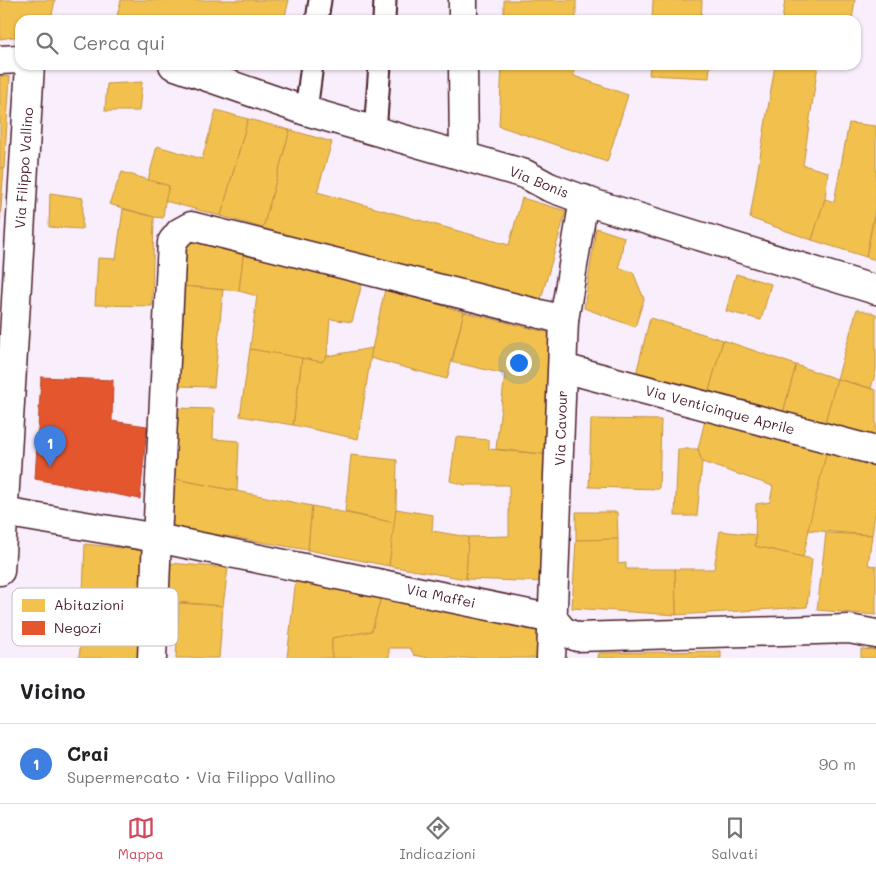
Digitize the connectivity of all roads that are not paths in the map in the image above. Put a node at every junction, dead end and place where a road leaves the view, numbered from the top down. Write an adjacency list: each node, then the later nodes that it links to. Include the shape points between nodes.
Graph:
1 (320, 0): 4 (lane)
2 (386, 0): 5 (lane)
3 (463, 0): 6 (street)
4 (318, 15)
5 (384, 15)
6 (463, 15)
7 (15, 59): 8 (street)
8 (0, 60)
9 (30, 70): 22 (street, Via Filippo Vallino)
10 (187, 70): 14 (street, Via Bonis)
11 (311, 70): 14 (lane)
12 (380, 70): 15 (lane)
13 (463, 70): 16 (street)
14 (306, 111): 15 (street, Via Bonis)
15 (375, 132): 16 (street, Via Bonis)
16 (464, 156): 17 (street, Via Bonis, via 525,174 549,187)
17 (584, 199): 18 (street, Via Bonis); 19 (street, Via Cavour)
18 (876, 290)
19 (564, 320): 20 (street, Via Cavour); 23 (street, via 191,226 172,242)
20 (563, 368): 21 (street, Via Venticinque Aprile); 26 (street, Via Cavour)
21 (876, 451)
22 (3, 512): 23 (street, Via Maffei); 24 (street, Via Filippo Vallino)
23 (156, 538): 25 (street); 26 (street, Via Maffei)
24 (0, 571)
25 (154, 588)
26 (553, 619): 27 (street, Via Maffei, via 563,631 577,637 849,629); 28 (street, Via Cavour)
27 (876, 634)
28 (551, 658)

